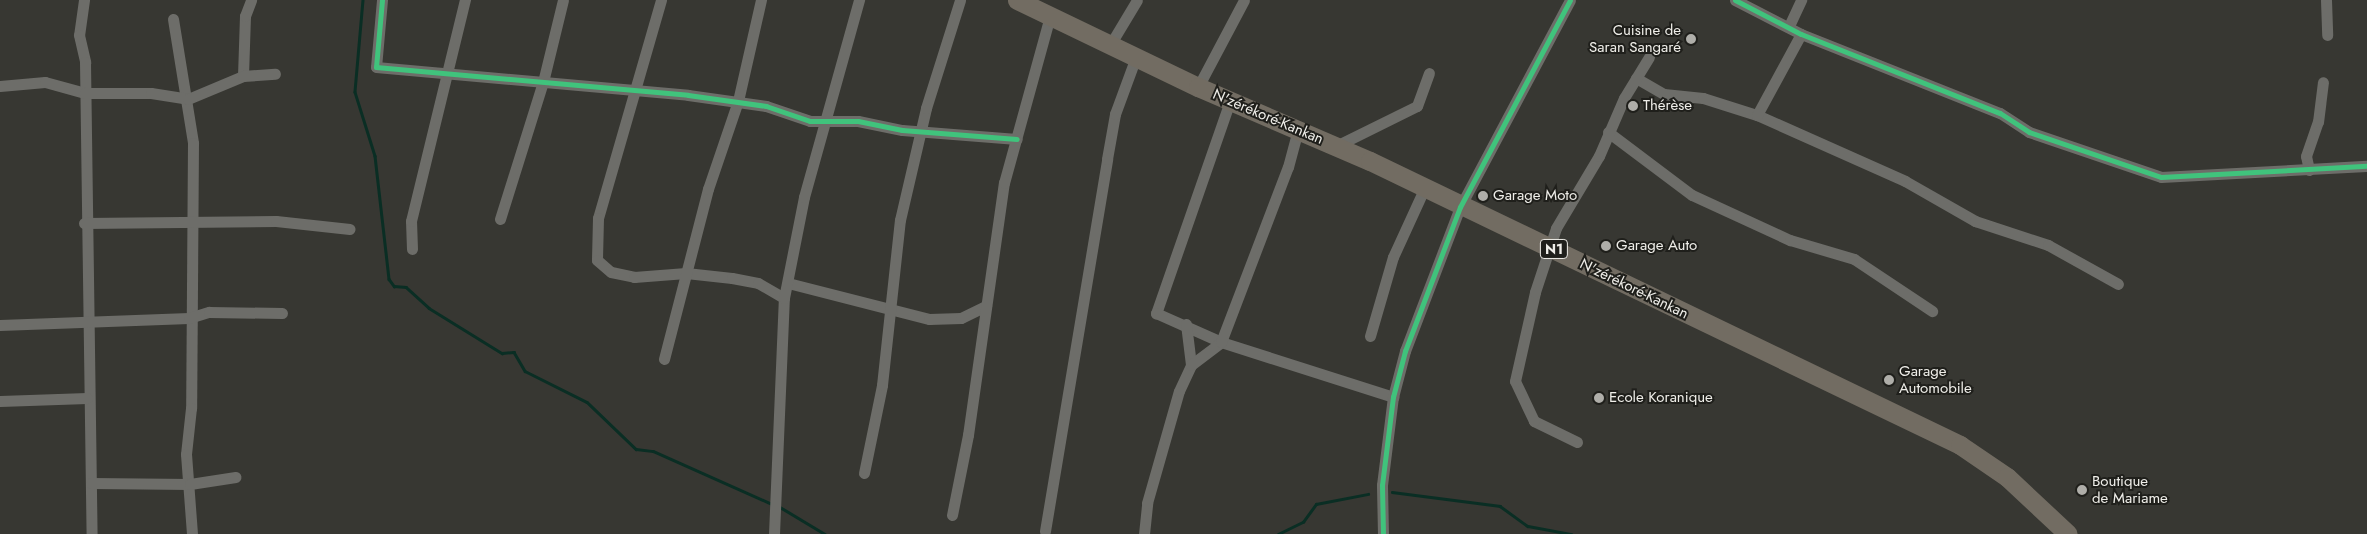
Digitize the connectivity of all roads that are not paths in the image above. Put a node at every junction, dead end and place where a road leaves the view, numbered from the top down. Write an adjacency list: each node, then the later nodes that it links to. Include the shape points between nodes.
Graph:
1 (84, 0): 35 (street, via 79,36 85,62)
2 (251, 0): 28 (street, via 245,16)
3 (382, 0): 27 (street, via 376,67)
4 (465, 0): 27 (street)
5 (563, 0): 30 (street)
6 (661, 0): 34 (street)
7 (761, 0): 38 (street)
8 (859, 0): 40 (street)
9 (960, 0): 42 (street)
10 (1137, 0): 22 (street)
11 (1244, 0): 33 (street)
12 (1570, 0): 49 (street)
13 (1735, 0): 19 (street)
14 (1801, 0): 19 (street)
15 (2326, 0): 21 (street)
16 (1029, 3): 17 (highway, N'zérékoré-Kankan / N1)
17 (1050, 16): 22 (highway, N'zérékoré-Kankan / N1); 44 (street)
18 (173, 19): 36 (street)
19 (1789, 26): 20 (street)
20 (1802, 34): 39 (street); 47 (street, via 1966,98 2073,149 2161,176)
21 (2326, 35)
22 (1110, 45): 23 (highway, N'zérékoré-Kankan / N1)
23 (1136, 57): 33 (highway, N'zérékoré-Kankan / N1); 81 (street, via 1116,114 1106,159)
24 (1649, 57): 29 (street)
25 (1429, 73): 45 (street, via 1417,106)
26 (275, 74): 28 (street)
27 (448, 75): 30 (street); 55 (street, via 411,221)
28 (243, 76): 36 (street)
29 (1636, 78): 39 (street, via 1664,94 1703,98); 43 (street)
30 (543, 82): 34 (street); 50 (street)
31 (2323, 82): 47 (street, via 2318,122 2306,156)
32 (0, 86): 35 (street, via 44,82)
33 (1198, 87): 37 (highway, N'zérékoré-Kankan / N1)
34 (634, 92): 38 (street); 56 (street, via 598,218 594,250 611,272 634,277)
35 (85, 93): 36 (street, via 151,93); 52 (street)
36 (188, 99): 51 (street, via 193,143)
37 (1230, 100): 41 (highway, N'zérékoré-Kankan / N1); 66 (street, via 1156,312)
38 (738, 101): 40 (street); 56 (street)
39 (1757, 115): 58 (street, via 1905,181 1975,221 2048,245)
40 (825, 122): 42 (street, via 858,121); 57 (street)
41 (1298, 130): 45 (highway, N'zérékoré-Kankan / N1); 69 (street, via 1288,167)
42 (921, 132): 44 (street); 61 (street, via 900,220)
43 (1608, 132): 54 (street); 62 (street, via 1692,195 1790,240 1854,259)
44 (1017, 139): 60 (street, via 1004,183)
45 (1336, 146): 48 (highway, N'zérékoré-Kankan / N1)
46 (2367, 166): 47 (street)
47 (2309, 170)
48 (1425, 187): 49 (highway, N'zérékoré-Kankan / N1); 68 (street, via 1394,257)
49 (1460, 207): 54 (highway, N'zérékoré-Kankan / N1); 72 (street, via 1406,351)
50 (500, 219)
51 (190, 222): 52 (street); 53 (street, via 276,221); 64 (street)
52 (84, 223): 65 (street)
53 (350, 229)
54 (1548, 247): 75 (street, via 1515,381 1534,422); 87 (highway, N'zérékoré-Kankan / N1, via 1960,445 2007,477)
55 (412, 249)
56 (686, 273): 59 (street, via 758,283); 70 (street)
57 (788, 283): 59 (street); 61 (street)
58 (2118, 284)
59 (784, 298): 84 (street)
60 (986, 306): 61 (street, via 960,318 929,319); 80 (street)
61 (891, 307): 76 (street)
62 (1932, 311)
63 (282, 312): 64 (street, via 209,312)
64 (189, 318): 65 (street); 79 (street, via 191,408 186,454)
65 (86, 320): 67 (street); 73 (street)
66 (1186, 324): 69 (street); 71 (street)
67 (0, 325)
68 (1370, 336)
69 (1220, 342): 71 (street); 72 (street)
70 (664, 360)
71 (1191, 365): 85 (street, via 1168,422 1147,502)
72 (1393, 396): 86 (street, via 1382,485)
73 (87, 398): 74 (street); 78 (street)
74 (0, 401)
75 (1577, 442)
76 (864, 473)
77 (235, 477): 79 (street)
78 (91, 483): 79 (street); 82 (street)
79 (190, 484): 83 (street)
80 (952, 515)
81 (1045, 532)
82 (92, 534)
83 (192, 534)
84 (774, 534)
85 (1144, 534)
86 (1383, 534)
87 (2068, 534)

